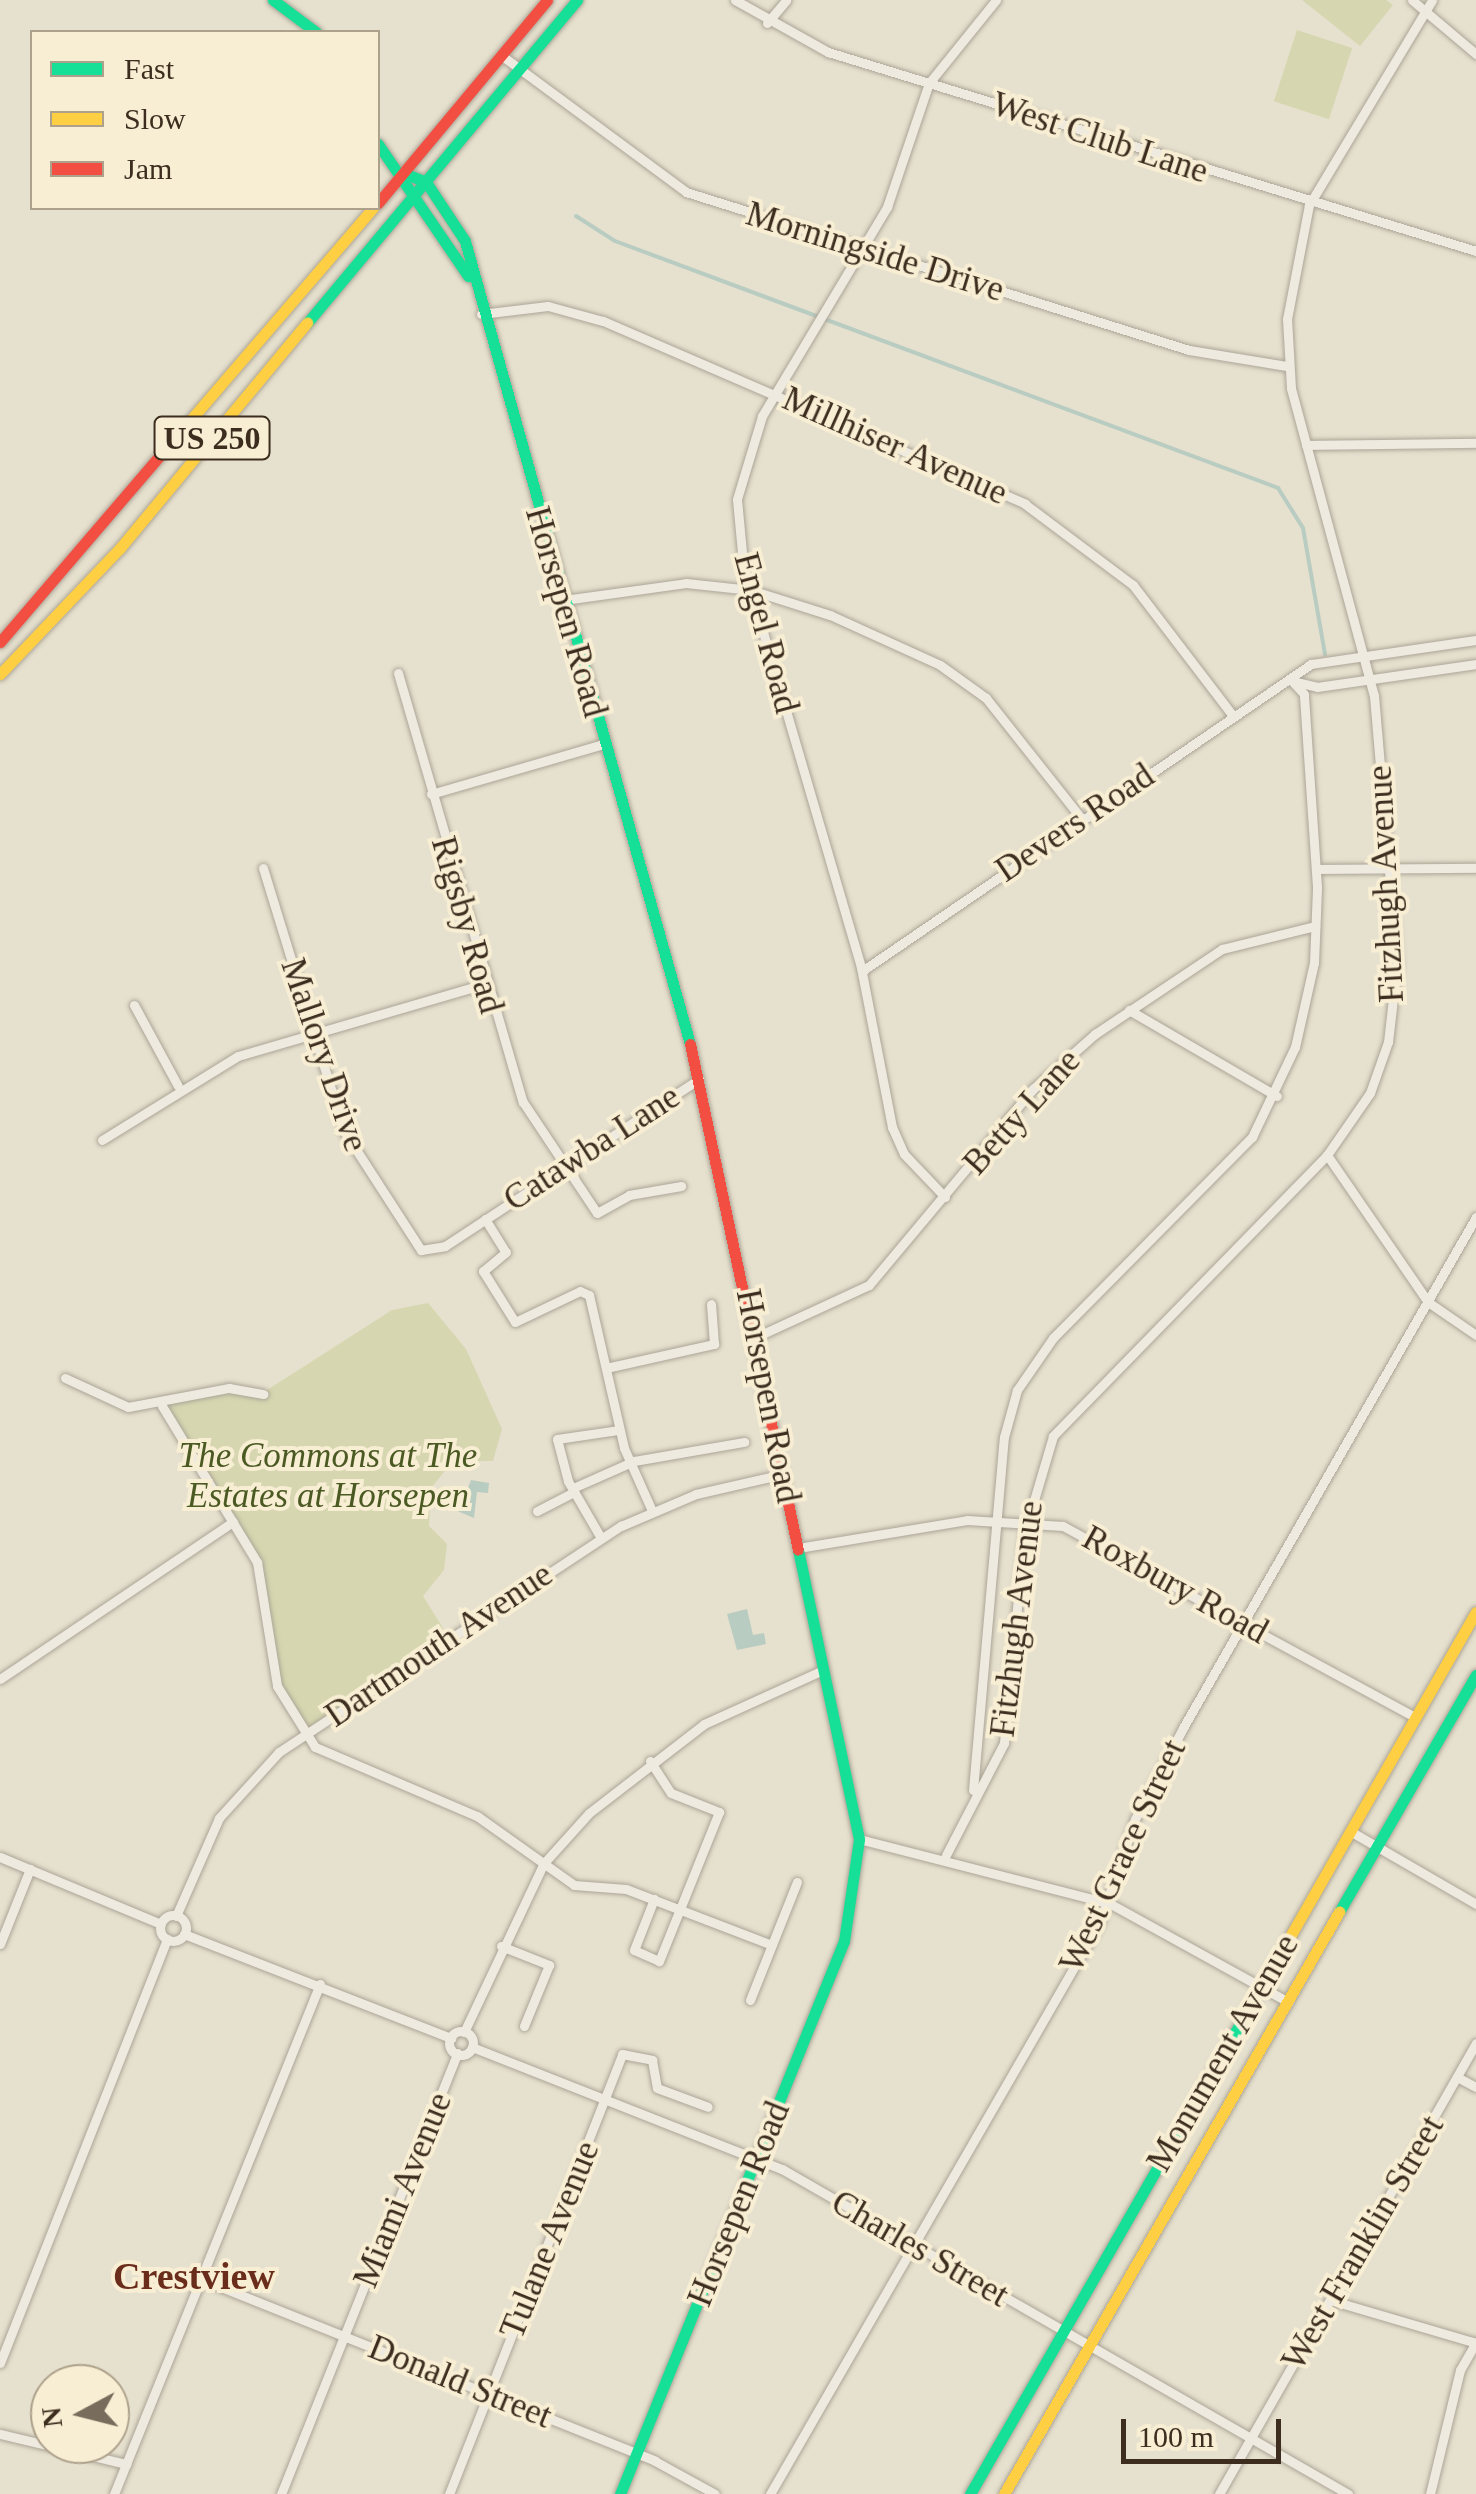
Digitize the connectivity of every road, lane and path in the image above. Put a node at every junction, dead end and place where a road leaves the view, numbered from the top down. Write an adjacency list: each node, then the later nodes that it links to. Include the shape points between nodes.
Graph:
1 (273, 0): 11 (street)
2 (547, 0): 13 (street, US 250)
3 (577, 0): 14 (street, US 250)
4 (735, 0): 10 (street, West Club Lane)
5 (786, 0): 10 (street)
6 (996, 0): 15 (street)
7 (1412, 0): 9 (street)
8 (1432, 0): 9 (street, Fitzhugh Avenue)
9 (1425, 11): 12 (street); 21 (street, Fitzhugh Avenue)
10 (767, 23): 15 (street, West Club Lane)
11 (313, 30)
12 (1476, 54)
13 (501, 55): 14 (street, Morningside Drive); 17 (street, US 250)
14 (518, 70): 18 (street, US 250); 23 (street, Morningside Drive, via 673,187)
15 (929, 83): 21 (street, West Club Lane); 23 (street, Engel Road, via 900,176)
16 (380, 146): 17 (street, Horsepen Road)
17 (403, 173): 18 (street); 19 (street, Horsepen Road); 20 (street, US 250)
18 (426, 182): 19 (street, US 250); 25 (street, Horsepen Road, via 460,230)
19 (415, 194): 25 (street, Horsepen Road); 32 (street, US 250)
20 (380, 200)
21 (1309, 205): 24 (street, West Club Lane); 27 (street, Fitzhugh Avenue, via 1290,283)
22 (372, 210): 31 (street, US 250)
23 (863, 249): 27 (street, Morningside Drive, via 1189,350); 28 (street, Engel Road)
24 (1476, 251)
25 (472, 282): 26 (street, Horsepen Road)
26 (481, 314): 28 (street, Millhiser Avenue, via 566,309); 34 (street, Horsepen Road)
27 (1287, 366): 30 (street, Fitzhugh Avenue)
28 (775, 392): 33 (street, Engel Road, via 736,499); 43 (street, Millhiser Avenue, via 1000,491 1090,547 1150,605)
29 (1476, 443): 30 (street)
30 (1306, 445): 37 (street, Fitzhugh Avenue)
31 (113, 520): 32 (street); 36 (street, US 250)
32 (131, 534): 40 (street, US 250)
33 (751, 590): 34 (street, via 656,582); 46 (street, via 830,614 971,685 1010,721); 52 (street, Engel Road)
34 (564, 600): 44 (street, Horsepen Road)
35 (1476, 640): 37 (street, Devers Road)
36 (0, 642)
37 (1366, 652): 41 (street, Fitzhugh Avenue); 42 (street, Devers Road, via 1311,664)
38 (1476, 664): 41 (street, Devers Road)
39 (398, 673): 45 (street, Rigsby Road)
40 (0, 674)
41 (1370, 677): 42 (street, Devers Road); 47 (street, Fitzhugh Avenue)
42 (1293, 682): 43 (street, Devers Road); 50 (street, Fitzhugh Avenue, via 1304,694)
43 (1232, 716): 46 (street, Devers Road)
44 (604, 744): 45 (street); 57 (street, Horsepen Road)
45 (431, 794): 53 (street, Rigsby Road)
46 (1081, 818): 52 (street, Devers Road)
47 (1390, 864): 49 (street); 50 (street); 61 (street, Fitzhugh Avenue, via 1397,964 1388,1042 1370,1093)
48 (263, 868): 56 (street, Mallory Drive)
49 (1476, 868)
50 (1316, 869): 51 (street, Fitzhugh Avenue)
51 (1315, 926): 55 (street, Betty Lane, via 1222,949); 59 (street, Fitzhugh Avenue, via 1310,990)
52 (862, 971): 64 (street, Engel Road, via 898,1142)
53 (485, 984): 56 (street); 62 (street, Rigsby Road, via 516,1086)
54 (134, 1005): 58 (street)
55 (1129, 1010): 59 (street); 64 (street, Betty Lane, via 1051,1070)
56 (312, 1034): 58 (street); 66 (street, Mallory Drive, via 344,1132 404,1235 431,1252)
57 (699, 1078): 62 (street, Catawba Lane); 70 (street, Horsepen Road)
58 (178, 1086): 60 (street)
59 (1277, 1096): 82 (street, Fitzhugh Avenue, via 1231,1162 1027,1371 1004,1438)
60 (102, 1140)
61 (1327, 1155): 67 (street); 83 (street, Fitzhugh Avenue, via 1074,1406 1047,1448)
62 (568, 1164): 63 (street, Rigsby Road, via 596,1213 629,1196); 66 (street, Catawba Lane)
63 (680, 1186)
64 (946, 1197): 70 (street, Betty Lane, via 869,1285)
65 (1476, 1218): 67 (street, West Grace Street)
66 (485, 1219): 71 (street, via 506,1252 483,1270 516,1322 580,1291 589,1296)
67 (1428, 1302): 69 (street); 88 (street, West Grace Street)
68 (710, 1304): 71 (street, via 714,1344)
69 (1476, 1335)
70 (756, 1337): 78 (street, Horsepen Road)
71 (606, 1368): 75 (street)
72 (64, 1378): 74 (street, via 114,1404)
73 (263, 1394): 74 (street, via 228,1388)
74 (162, 1406): 84 (street)
75 (619, 1430): 77 (street); 79 (street, via 557,1440)
76 (744, 1442): 77 (street)
77 (629, 1463): 79 (street); 81 (street)
78 (783, 1474): 81 (street, Dartmouth Avenue); 86 (street, Horsepen Road)
79 (573, 1490): 80 (street); 85 (street)
80 (537, 1510)
81 (652, 1511): 85 (street, Dartmouth Avenue)
82 (998, 1519): 83 (street, Roxbury Road); 86 (street, Roxbury Road); 95 (street, Fitzhugh Avenue)
83 (1027, 1520): 88 (street, Roxbury Road, via 1102,1540); 95 (street, Fitzhugh Avenue, via 1008,1726 997,1762)
84 (233, 1522): 91 (street); 93 (street, via 264,1581 277,1686)
85 (601, 1538): 93 (street, Dartmouth Avenue)
86 (798, 1548): 89 (street, Horsepen Road)
87 (1476, 1612): 92 (street, Monument Avenue)
88 (1244, 1624): 92 (street, Roxbury Road); 105 (street, West Grace Street, via 1135,1819)
89 (822, 1670): 94 (street, via 740,1703); 97 (street, Horsepen Road)
90 (1476, 1675): 98 (street, Monument Avenue)
91 (0, 1679)
92 (1416, 1717): 96 (street, Monument Avenue)
93 (304, 1735): 101 (street, via 333,1758 477,1816); 108 (street, Dartmouth Avenue, via 229,1803)
94 (650, 1761): 101 (street); 107 (street, via 675,1796 720,1812)
95 (973, 1792): 99 (street, Fitzhugh Avenue)
96 (1350, 1831): 98 (street); 116 (street, Monument Avenue)
97 (859, 1839): 99 (street); 129 (street, Horsepen Road, via 849,1925)
98 (1377, 1848): 106 (street); 118 (street, Monument Avenue)
99 (946, 1856): 105 (street)
100 (0, 1857): 102 (street)
101 (544, 1863): 104 (street, via 574,1886); 114 (street)
102 (30, 1869): 109 (street); 112 (street)
103 (797, 1882): 113 (street)
104 (654, 1899): 107 (street); 107 (street, via 634,1950 659,1960)
105 (1108, 1902): 116 (street); 130 (street, West Grace Street)
106 (1476, 1904)
107 (679, 1908): 113 (street)
108 (176, 1916): 109 (street); 110 (street)
109 (161, 1924): 111 (street)
110 (184, 1934): 111 (street); 115 (street)
111 (168, 1940): 136 (street)
112 (0, 1944)
113 (772, 1945): 117 (street)
114 (500, 1946): 119 (street, via 550,1965); 120 (street)
115 (320, 1984): 121 (street); 131 (street)
116 (1260, 1988): 118 (street); 133 (street, Monument Avenue)
117 (750, 2000)
118 (1288, 2002): 135 (street, Monument Avenue)
119 (524, 2026)
120 (464, 2032): 121 (street); 123 (street)
121 (451, 2038): 124 (street)
122 (1476, 2043): 125 (street, West Franklin Street)
123 (472, 2047): 124 (street); 127 (street, Charles Street)
124 (457, 2054): 134 (street, Miami Avenue)
125 (1457, 2077): 126 (street); 132 (street, West Franklin Street)
126 (1476, 2087)
127 (607, 2098): 128 (street, Tulane Avenue, via 622,2054 652,2060 657,2088); 129 (street, Charles Street); 137 (street, Tulane Avenue)
128 (708, 2108)
129 (758, 2158): 130 (street, Charles Street); 142 (street, Horsepen Road)
130 (914, 2245): 133 (street, Charles Street); 149 (street, West Grace Street)
131 (201, 2278): 134 (street, Donald Street); 141 (street)
132 (1330, 2300): 139 (street, West Franklin Street); 154 (street, via 1442,2340 1476,2342 1460,2370)
133 (1063, 2332): 135 (street, Charles Street); 150 (street, Monument Avenue)
134 (345, 2336): 137 (street, Donald Street); 145 (street, Miami Avenue)
135 (1090, 2348): 139 (street, Charles Street); 151 (street, Monument Avenue)
136 (0, 2362)
137 (489, 2394): 142 (street, Donald Street); 146 (street, Tulane Avenue)
138 (0, 2434): 140 (street)
139 (1251, 2438): 152 (street, West Franklin Street); 153 (street, Charles Street)
140 (30, 2441)
141 (130, 2454)
142 (636, 2454): 147 (street, Horsepen Road); 148 (street, Donald Street)
143 (126, 2464): 144 (street)
144 (114, 2494)
145 (281, 2494)
146 (449, 2494)
147 (620, 2494)
148 (715, 2494)
149 (770, 2494)
150 (970, 2494)
151 (1004, 2494)
152 (1219, 2494)
153 (1348, 2494)
154 (1430, 2494)

